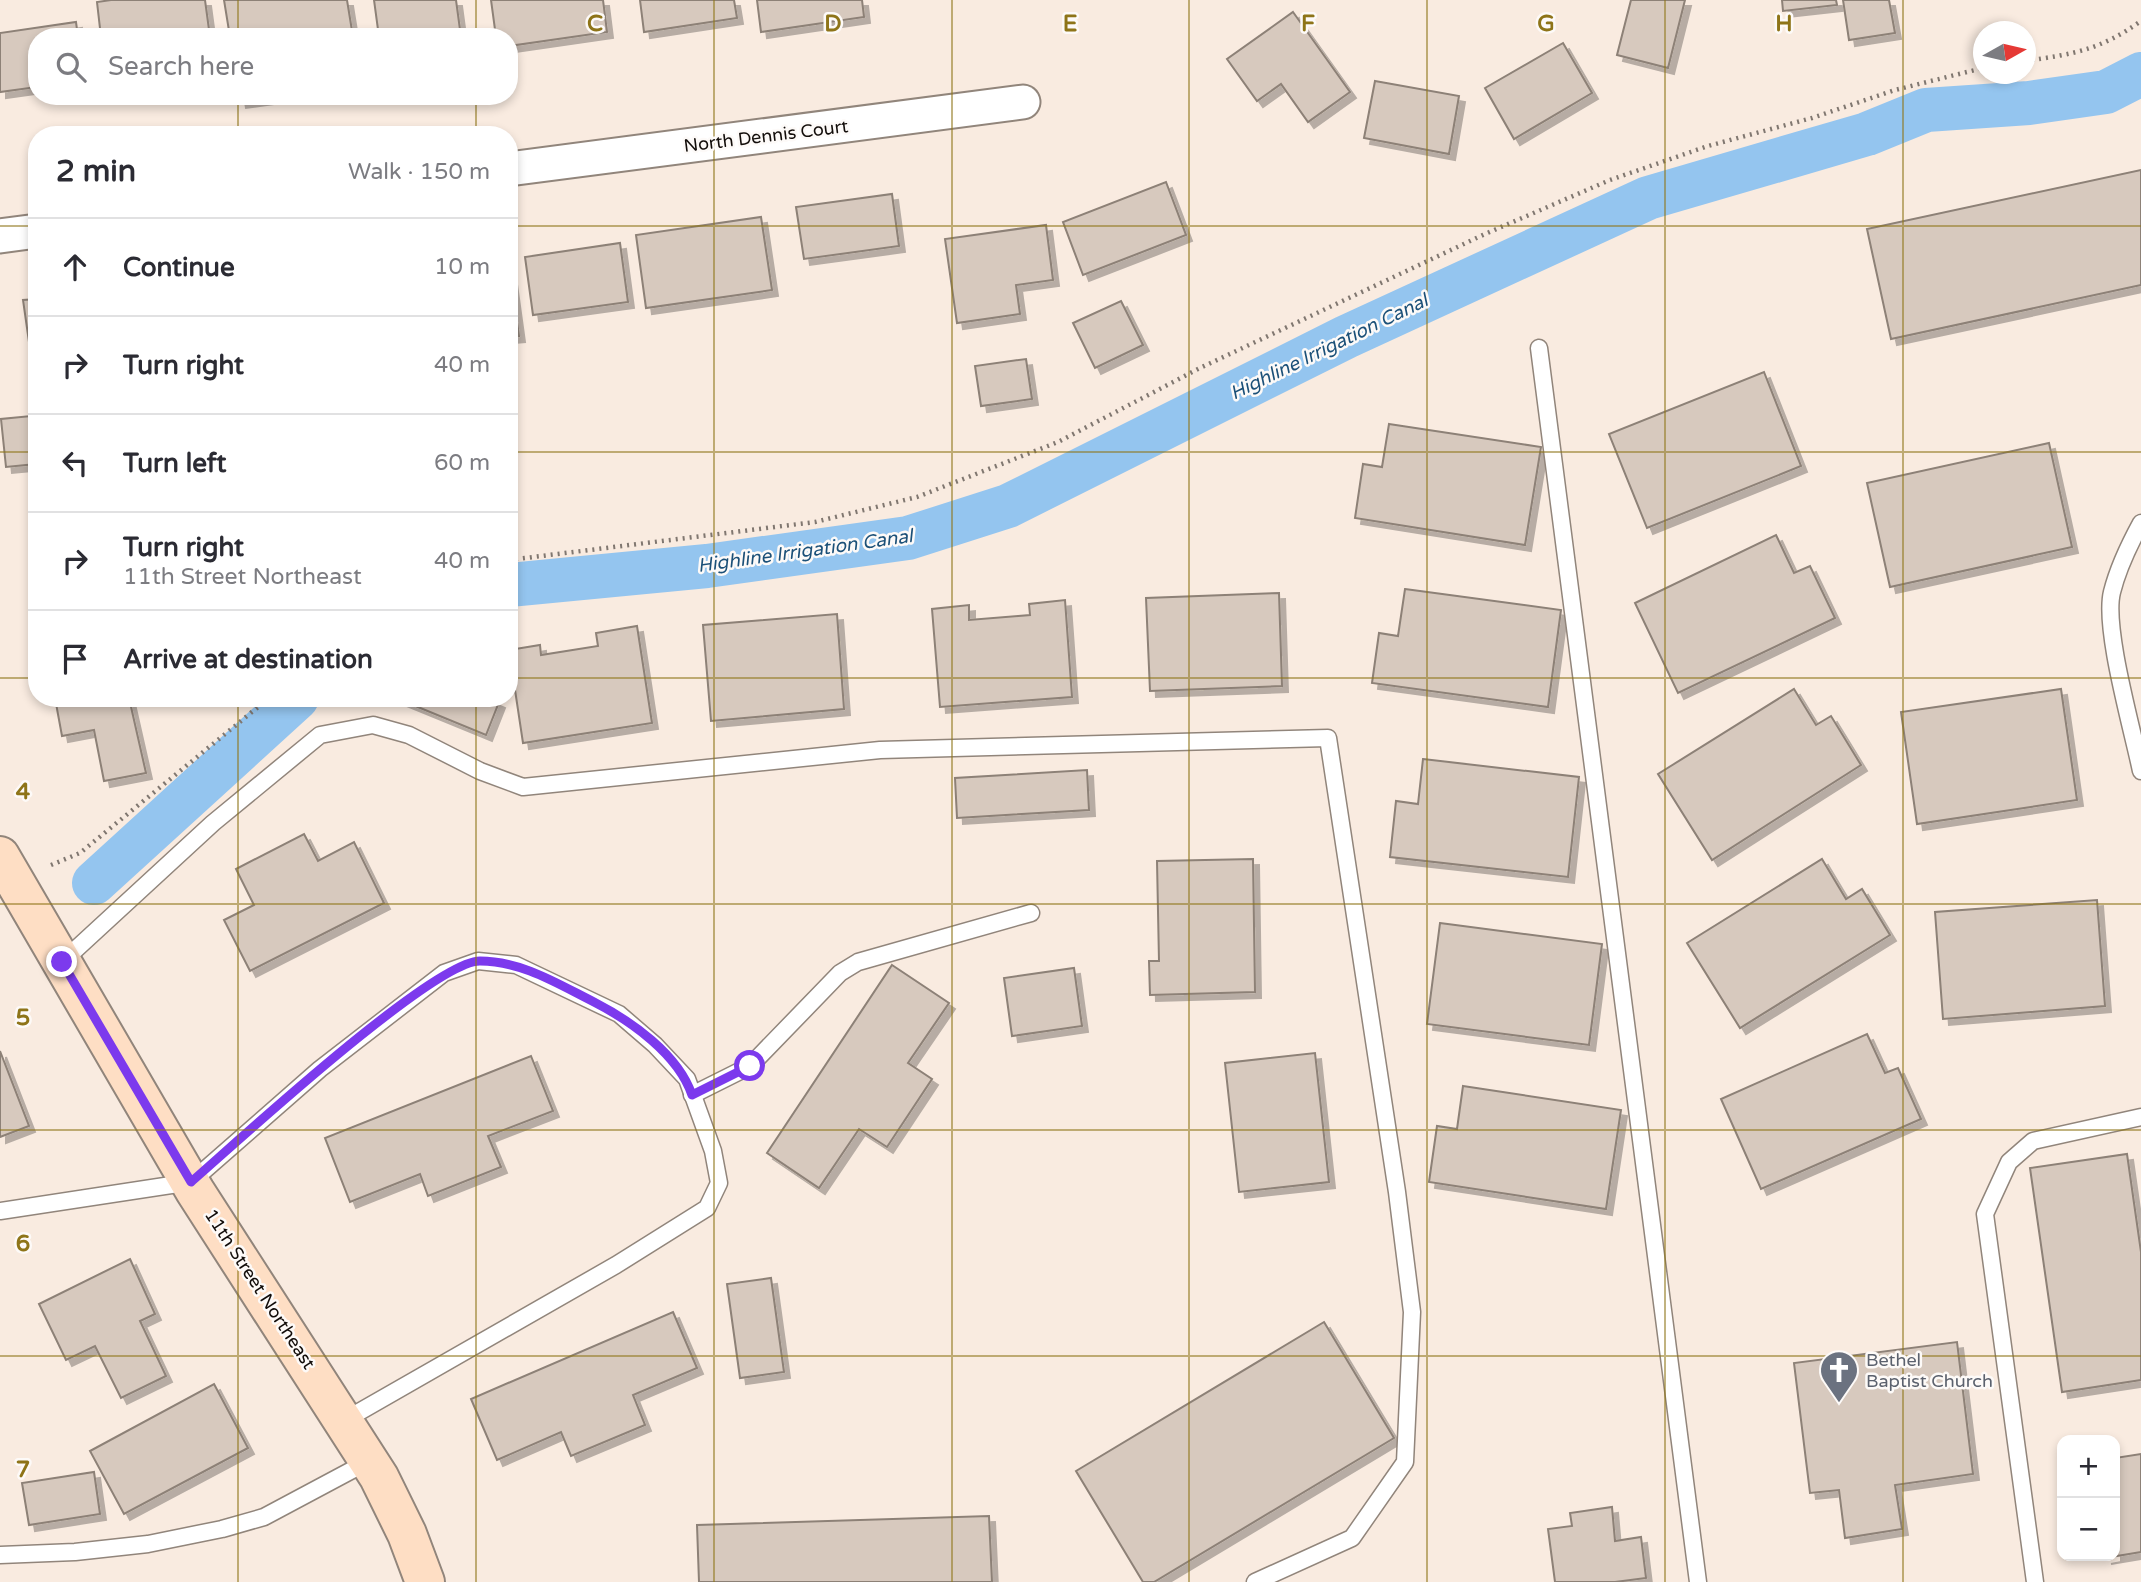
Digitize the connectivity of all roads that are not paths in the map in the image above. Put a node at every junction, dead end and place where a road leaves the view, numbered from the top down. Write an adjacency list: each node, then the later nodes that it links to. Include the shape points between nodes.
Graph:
1 (1023, 102): 2 (street, North Dennis Court)
2 (518, 168)
3 (28, 232): 4 (street)
4 (0, 236)
5 (1539, 348): 20 (lane)
6 (2141, 523): 7 (lane, via 2111,594 2111,630)
7 (2141, 771)
8 (7, 867): 10 (street, 11th Street Northeast)
9 (1031, 913): 11 (lane, via 858,962 840,973 750,1066)
10 (62, 962): 13 (street, 11th Street Northeast); 19 (lane, via 214,823 320,735 373,725 409,735 523,787 880,750 1328,738 1412,1312 1405,1462 1352,1538)
11 (692, 1095): 13 (lane, via 687,1079 619,1014 516,965 478,961 444,973 341,1053); 15 (lane, via 713,1151 719,1183 708,1208)
12 (2141, 1117): 21 (lane, via 2034,1141 2008,1162 1985,1214)
13 (191, 1182): 14 (lane); 15 (street, 11th Street Northeast)
14 (0, 1211)
15 (345, 1420): 16 (street, 11th Street Northeast)
16 (369, 1461): 17 (lane, via 264,1517 222,1529 100,1549); 18 (street, 11th Street Northeast, via 407,1534)
17 (0, 1555)
18 (425, 1582)
19 (1255, 1582)
20 (1698, 1582)
21 (2035, 1582)

